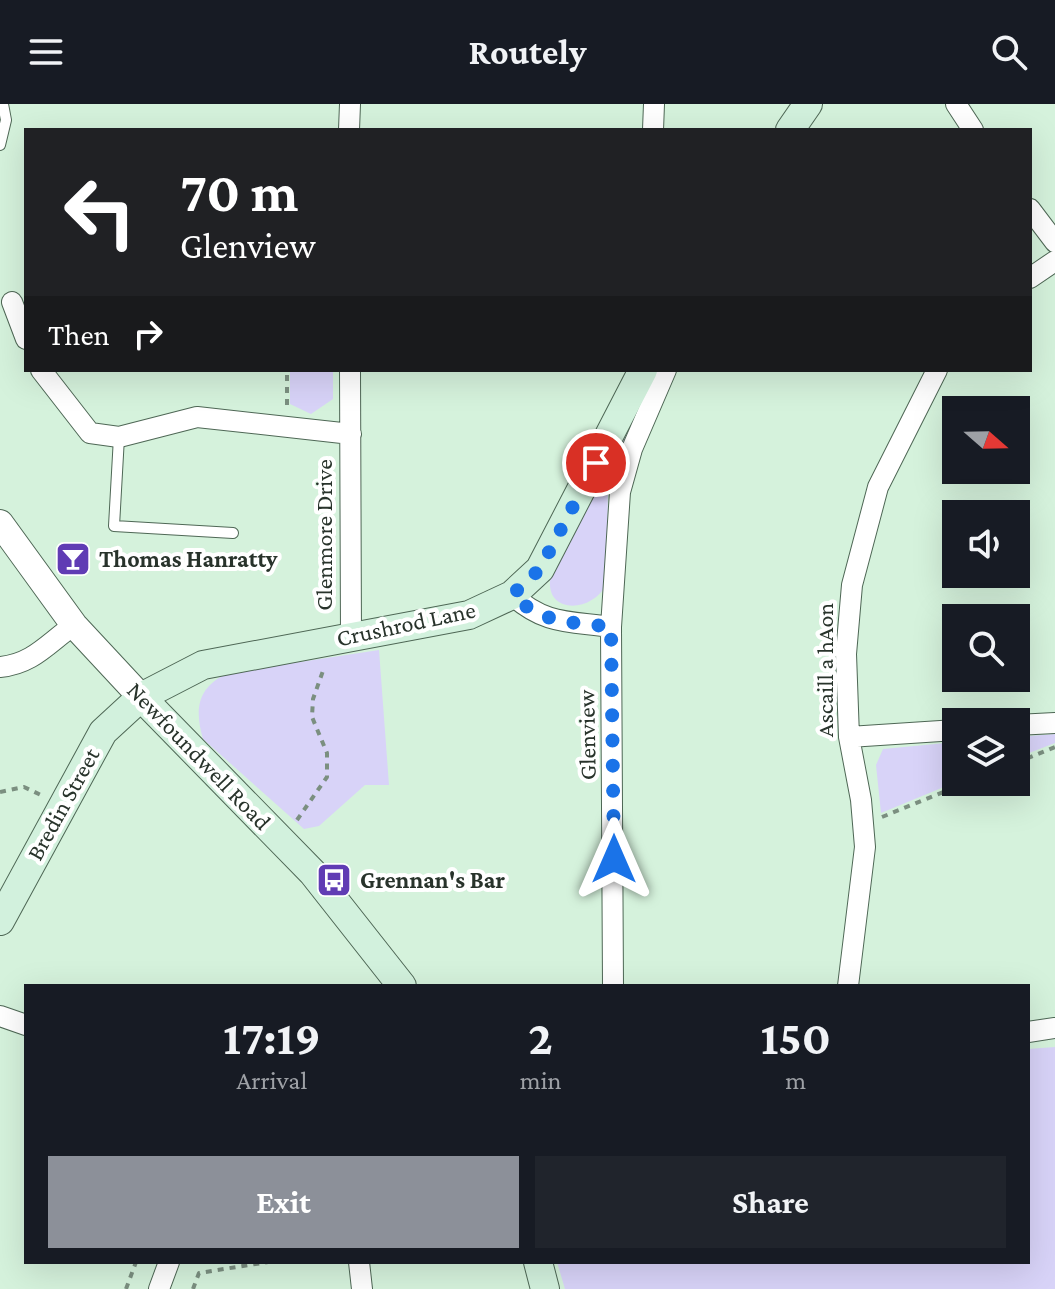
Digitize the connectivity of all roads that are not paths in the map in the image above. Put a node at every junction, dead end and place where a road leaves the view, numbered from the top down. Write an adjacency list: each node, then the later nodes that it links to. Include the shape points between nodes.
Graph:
1 (3, 104): 10 (lane, via 6,120)
2 (350, 104): 6 (street)
3 (654, 104): 7 (street)
4 (808, 104): 8 (main road)
5 (956, 104): 9 (street)
6 (349, 128)
7 (653, 128)
8 (791, 128)
9 (972, 128)
10 (0, 145)
11 (1032, 212): 12 (street)
12 (1055, 242)
13 (1055, 261): 14 (street)
14 (1032, 277)
15 (12, 302): 16 (street)
16 (24, 334)
17 (43, 372): 23 (street, via 90,433)
18 (350, 372): 22 (street, Glenmore Drive)
19 (642, 372): 26 (main road, Crushrod Lane, via 540,569)
20 (665, 372): 28 (street, Glenview, via 620,492)
21 (936, 372): 35 (street, Ascaill a hAon, via 878,487 852,585 846,654)
22 (351, 434): 23 (street, Glenmore Drive, via 197,417); 29 (street, Glenmore Drive)
23 (119, 437): 25 (lane, via 114,526)
24 (0, 523): 27 (street, Newfoundwell Road)
25 (233, 533)
26 (512, 595): 28 (street, via 531,613 547,619); 29 (main road, Crushrod Lane, via 469,615)
27 (74, 625): 30 (street, via 41,654); 31 (street, Newfoundwell Road)
28 (611, 627): 38 (street, Glenview)
29 (343, 638): 31 (main road, Crushrod Lane, via 203,665)
30 (0, 667)
31 (141, 697): 36 (main road, Bredin Street, via 103,732); 37 (main road, Newfoundwell Road, via 341,907)
32 (1055, 723): 33 (street)
33 (1030, 724)
34 (942, 731): 35 (street)
35 (849, 737): 39 (street, Ascaill a hAon, via 863,824 861,897)
36 (0, 921)
37 (400, 984)
38 (613, 984)
39 (848, 984)
40 (0, 1016): 41 (street)
41 (24, 1024)
42 (1055, 1028): 43 (street)
43 (1030, 1032)
44 (168, 1264): 47 (street)
45 (359, 1264): 48 (street)
46 (539, 1264): 49 (main road)
47 (159, 1289)
48 (362, 1289)
49 (545, 1289)

